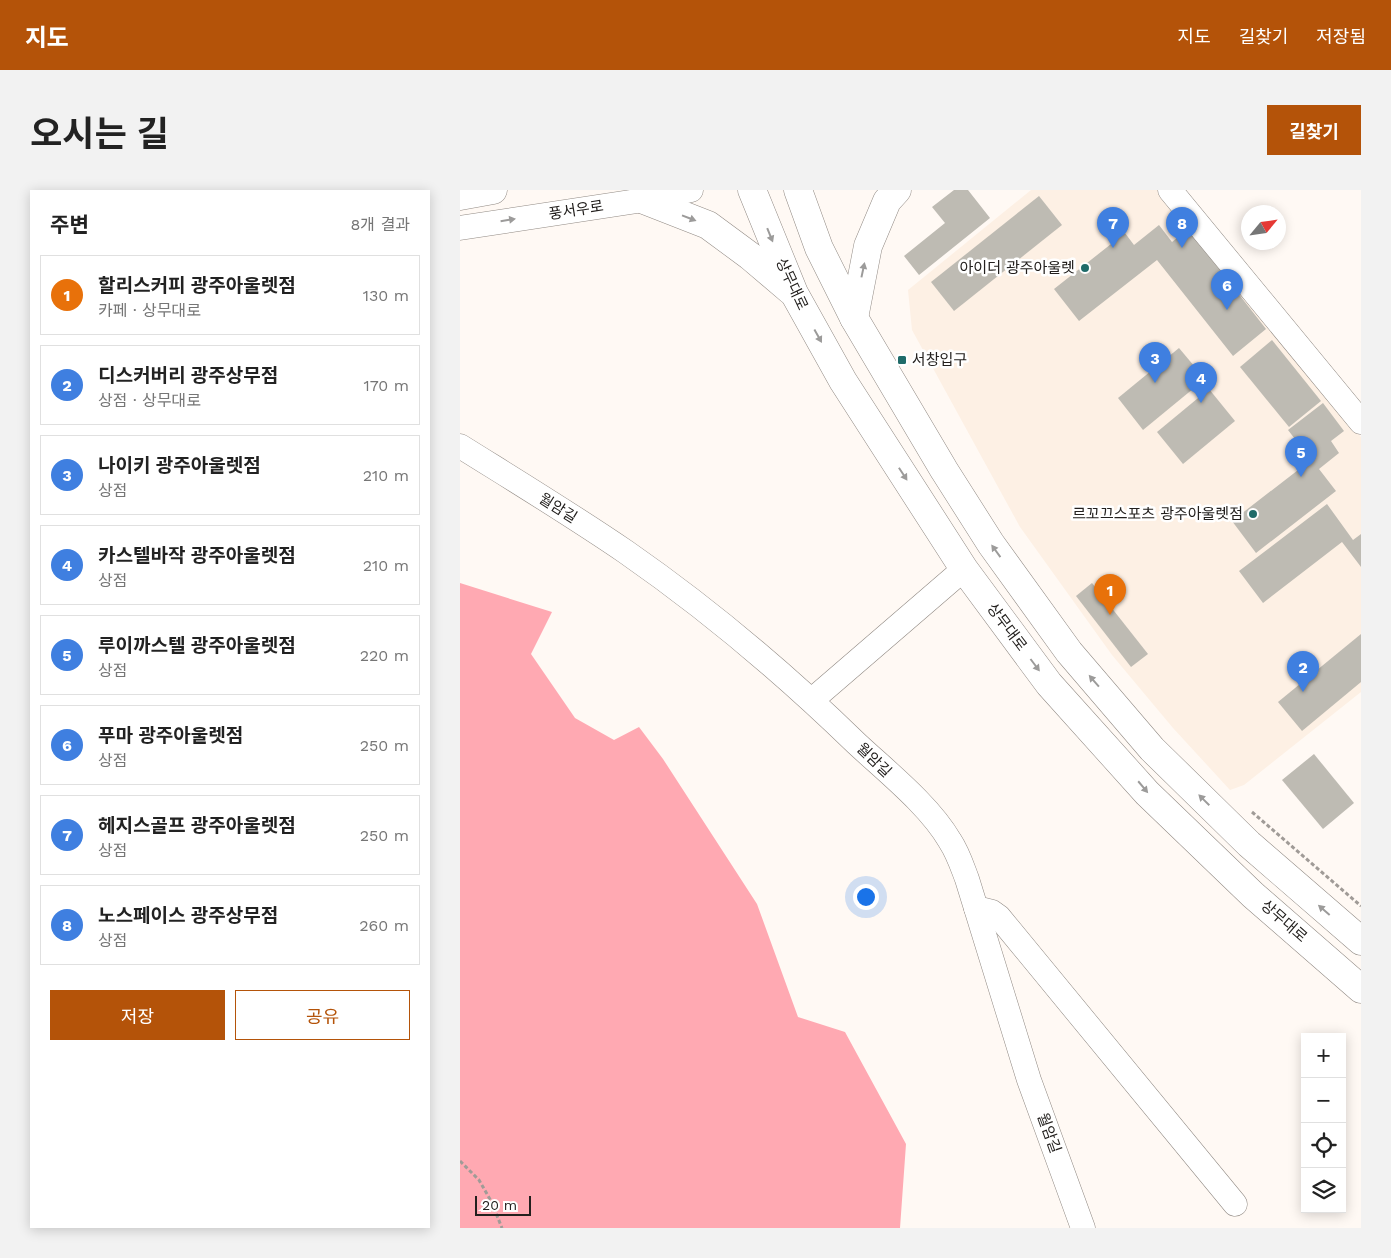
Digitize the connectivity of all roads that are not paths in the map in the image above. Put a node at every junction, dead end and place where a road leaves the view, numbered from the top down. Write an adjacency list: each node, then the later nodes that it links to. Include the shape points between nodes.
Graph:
1 (493, 190): 8 (main road)
2 (691, 190): 7 (street, 풍서우로)
3 (752, 190): 10 (main road, 상무대로, one-way to 10)
4 (798, 190): 11 (main road, via 819,248)
5 (897, 190): 11 (main road, one-way to 5, via 868,246 887,201)
6 (1170, 190): 12 (street)
7 (650, 195): 9 (street, 풍서우로, one-way to 7); 10 (main road, one-way to 10, via 708,225)
8 (460, 196)
9 (460, 228)
10 (794, 294): 14 (main road, 상무대로, one-way to 14, via 843,381)
11 (854, 318): 17 (main road, one-way to 11, via 1249,844 1166,762 1069,652 991,544)
12 (1361, 422)
13 (460, 446): 15 (street, 월암길, via 634,558 735,635)
14 (964, 569): 15 (street); 18 (main road, 상무대로, one-way to 18, via 1049,684 1147,793 1253,895)
15 (812, 700): 16 (street, 월암길, via 925,808 944,831 955,850)
16 (976, 908): 19 (street, via 999,917); 20 (street, 월암길, via 1029,1080)
17 (1361, 941)
18 (1361, 989)
19 (1235, 1204)
20 (1084, 1228)

